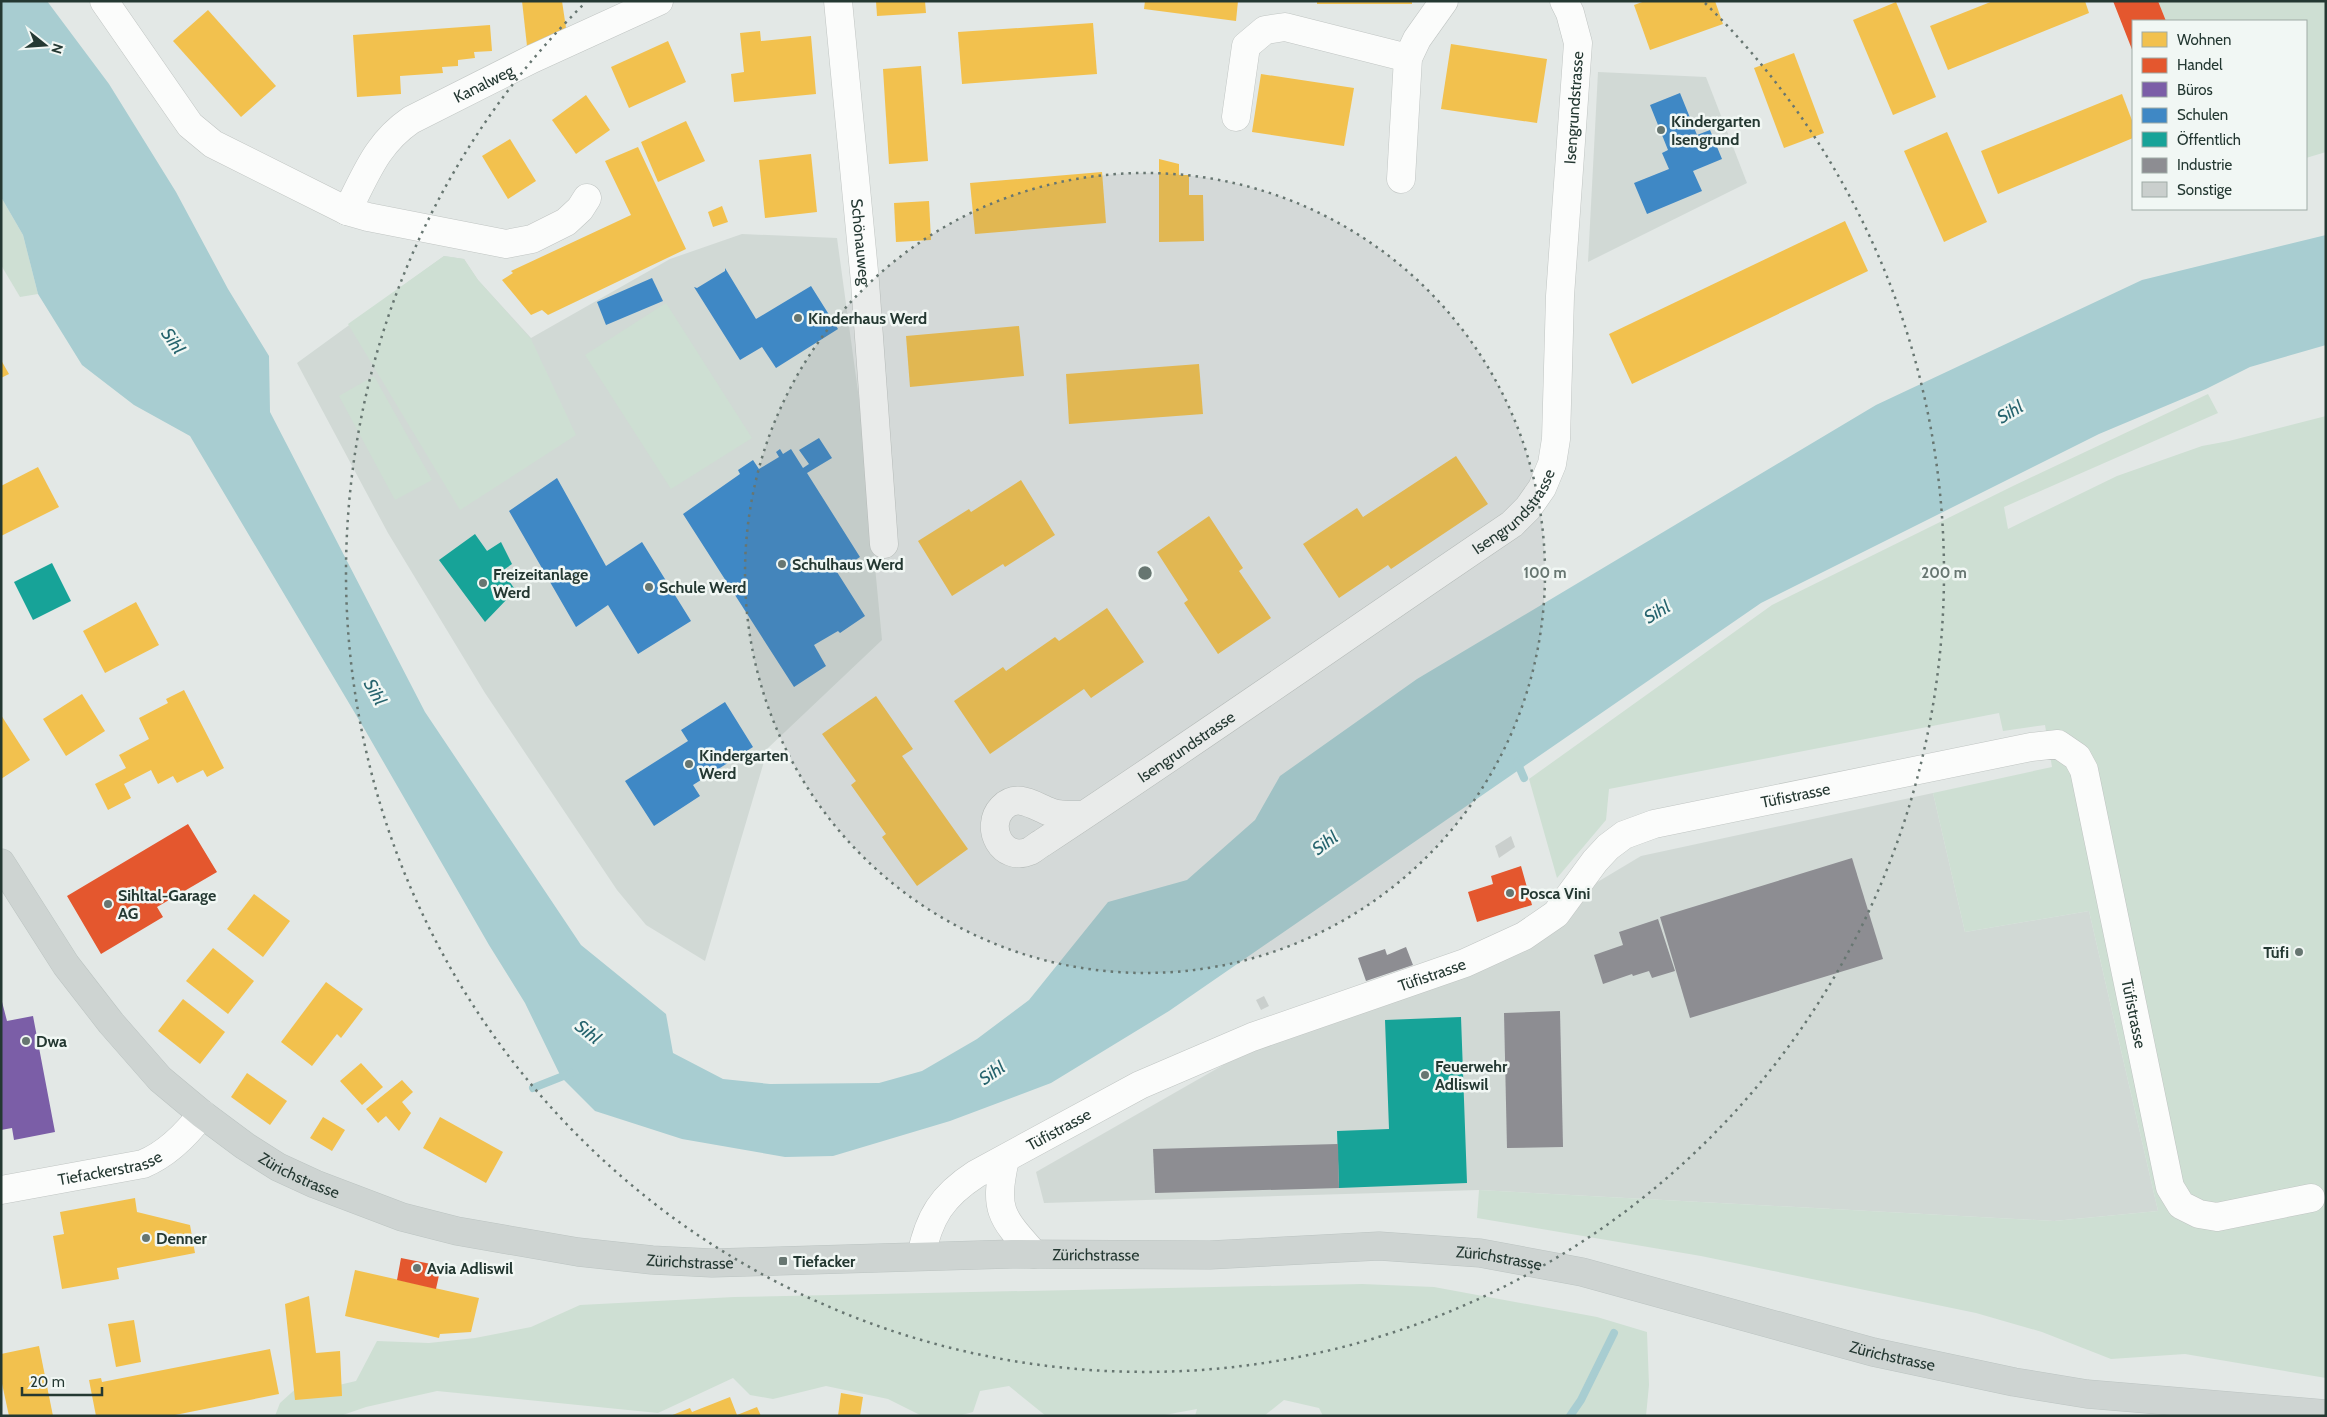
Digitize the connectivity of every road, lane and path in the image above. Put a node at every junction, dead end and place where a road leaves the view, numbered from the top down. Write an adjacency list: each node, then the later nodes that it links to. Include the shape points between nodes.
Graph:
1 (104, 1): 10 (street, via 190,125 213,144)
2 (659, 1): 10 (street, Kanalweg, via 532,59 393,132 379,149)
3 (838, 1): 11 (street, Schönauweg, via 865,282)
4 (1444, 1): 6 (street, via 1417,39)
5 (1564, 1): 12 (street, Isengrundstrasse, via 1578,43 1560,296 1556,439 1552,464 1542,488 1512,524)
6 (1408, 58): 7 (street, via 1285,28 1265,30 1246,46); 8 (street)
7 (1236, 117)
8 (1401, 178)
9 (587, 198): 10 (street, via 566,222 532,239 506,244)
10 (347, 211)
11 (884, 544)
12 (1084, 816)
13 (1, 863): 14 (main road, Zürichstrasse, via 66,965 111,1023 160,1079)
14 (202, 1114): 16 (street, Tiefackerstrasse, via 189,1131 158,1158 143,1164); 19 (main road, Zürichstrasse, via 278,1167 402,1218 456,1231 578,1252 652,1260 712,1263)
15 (1005, 1159): 17 (street, Tüfistrasse, via 1140,1086 1244,1040 1465,963 1524,936 1556,914 1595,861 1624,835 1654,824 2058,744 2077,757 2084,770 2170,1187 2181,1205 2199,1214 2217,1217); 18 (street, via 999,1202 1002,1213); 19 (street, Tüfistrasse, via 955,1188 935,1213 926,1231)
16 (1, 1190)
17 (2311, 1198)
18 (1034, 1254): 19 (main road, Zürichstrasse); 20 (main road, Zürichstrasse, via 1210,1255 1379,1246 1480,1252 1582,1272 1873,1352 2014,1382 2096,1395)
19 (921, 1256)
20 (2289, 1414): 21 (main road, Zürichstrasse)
21 (2326, 1414)

